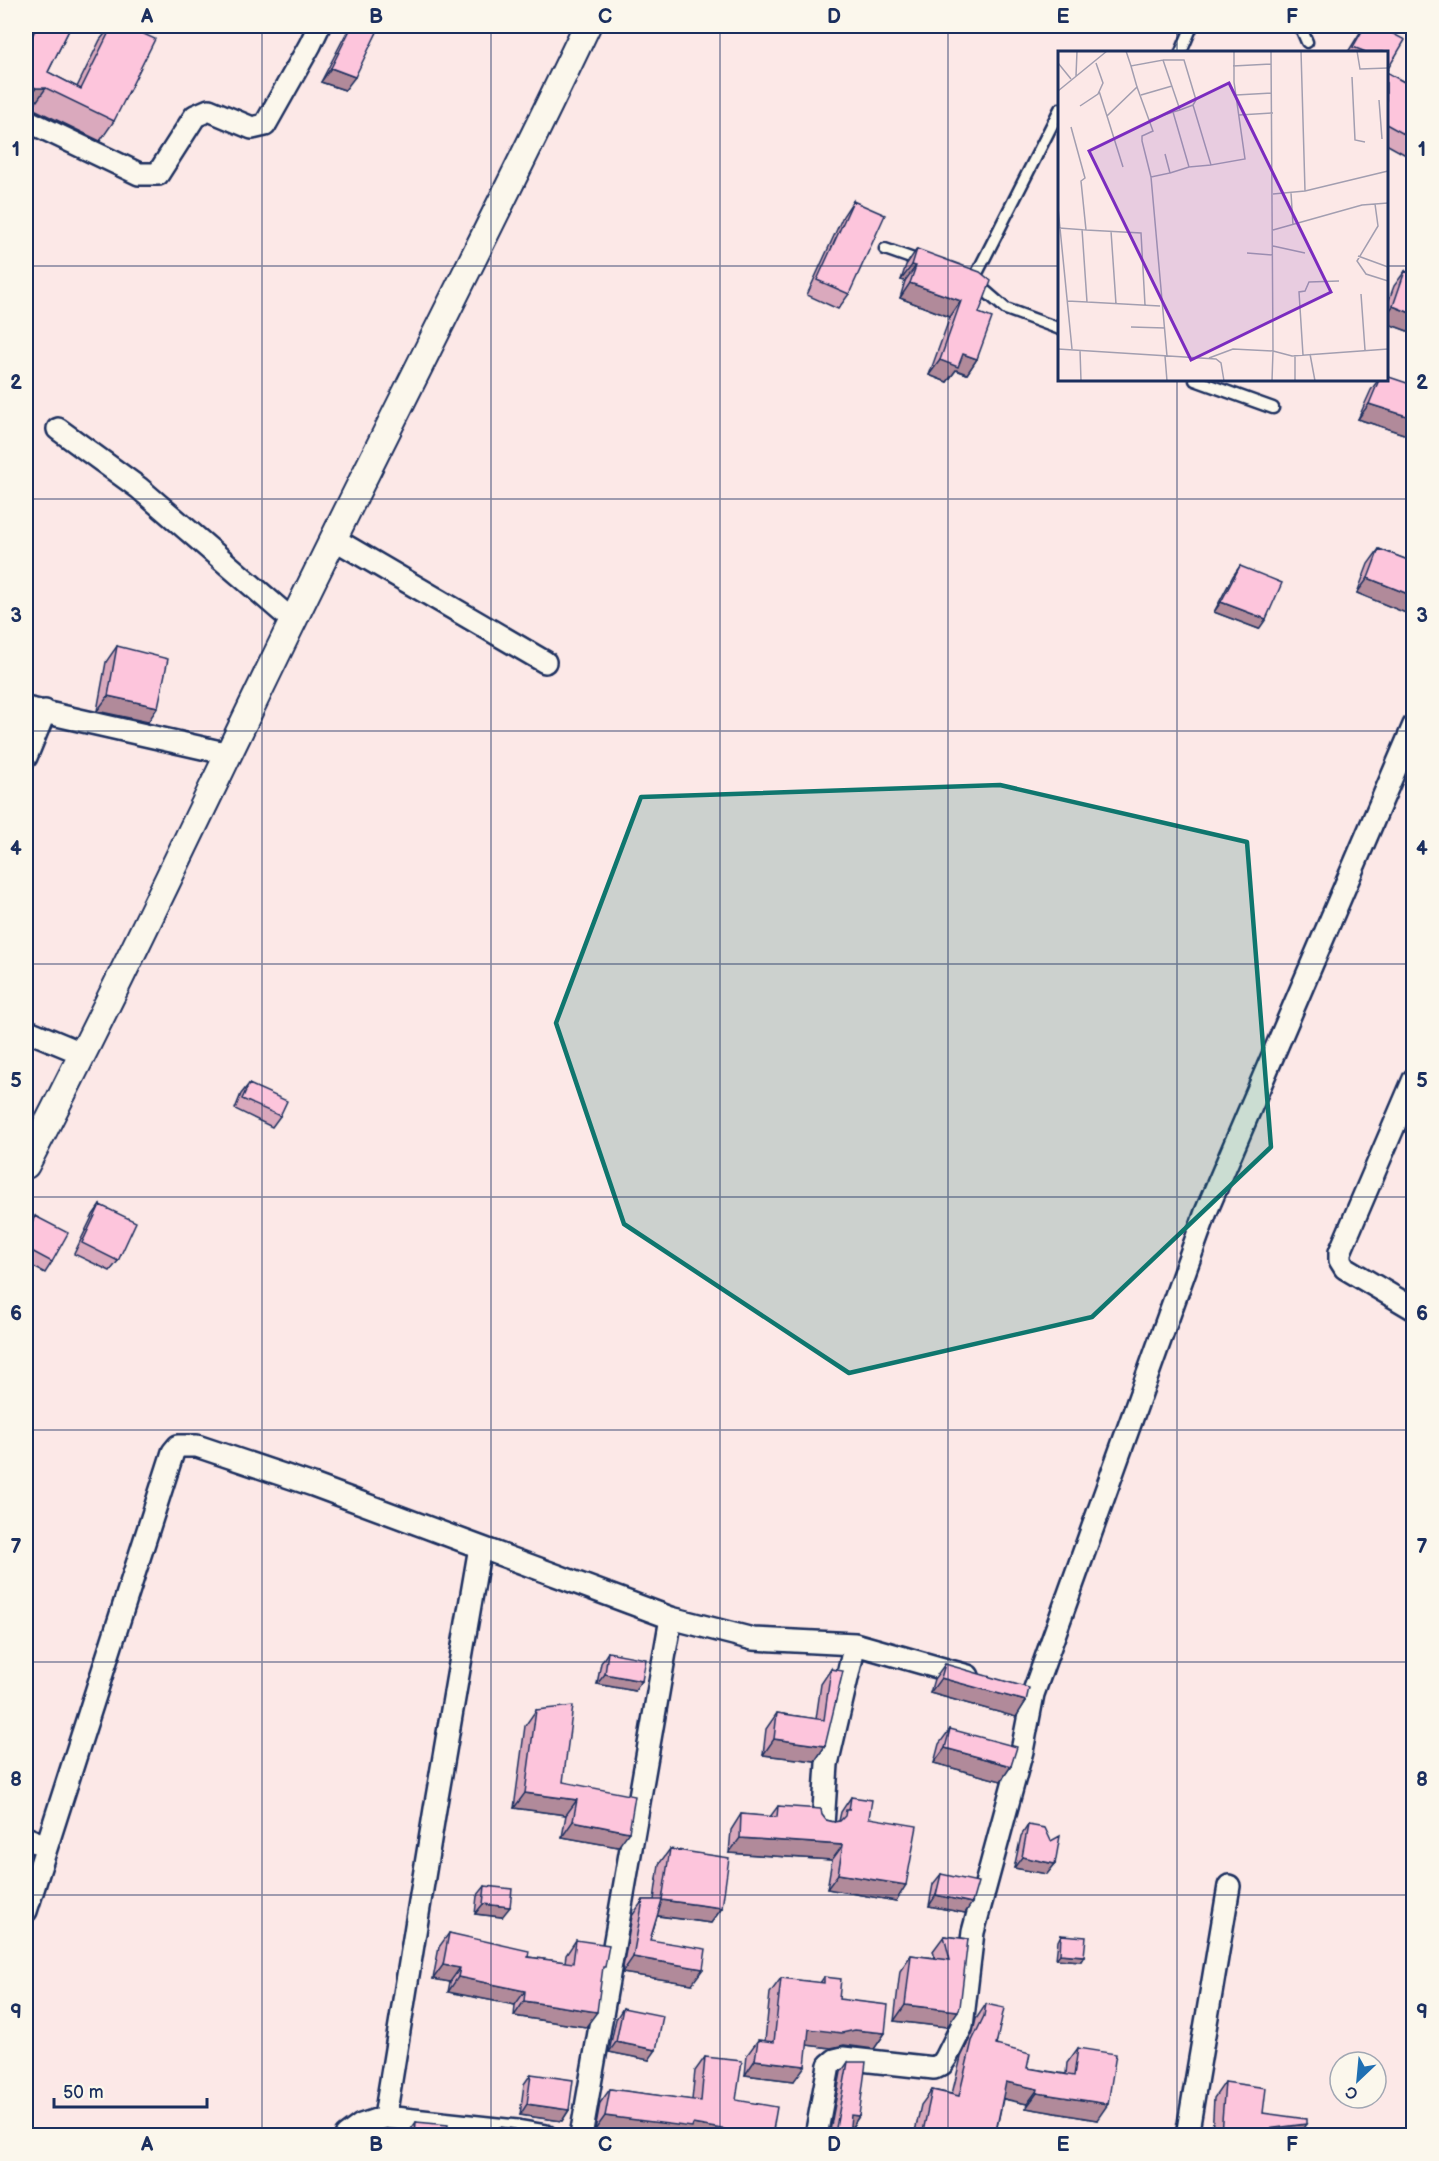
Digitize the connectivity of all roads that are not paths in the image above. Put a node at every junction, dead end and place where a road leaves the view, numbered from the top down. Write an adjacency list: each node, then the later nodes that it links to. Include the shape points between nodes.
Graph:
1 (319, 26): 8 (street, via 265,125 252,128 209,110 195,116 158,174 139,174)
2 (587, 26): 17 (street)
3 (1192, 26): 6 (lane)
4 (1300, 26): 5 (lane)
5 (1307, 42)
6 (1181, 51)
7 (1058, 111): 12 (lane)
8 (26, 120)
9 (885, 249): 10 (lane)
10 (929, 265)
11 (962, 277): 12 (lane)
12 (974, 281): 13 (lane, via 1006,309)
13 (1058, 329)
14 (1198, 381): 15 (lane)
15 (1273, 408)
16 (58, 429): 18 (street, via 139,488)
17 (334, 539): 18 (street); 19 (street)
18 (293, 621): 22 (street)
19 (544, 663)
20 (35, 709): 22 (street); 23 (street)
21 (1413, 725): 34 (street, via 1206,1212)
22 (229, 754): 25 (street)
23 (26, 757)
24 (26, 1030): 25 (street)
25 (84, 1054): 27 (street)
26 (1413, 1079): 28 (street, via 1340,1260 1345,1268)
27 (26, 1166)
28 (1413, 1309)
29 (480, 1547): 30 (street); 37 (street, via 303,1481 196,1446 178,1446); 40 (street)
30 (671, 1618): 31 (street, via 753,1639); 44 (street)
31 (855, 1644): 32 (street); 35 (street, via 827,1764)
32 (988, 1682)
33 (1010, 1688): 34 (street)
34 (1033, 1694): 45 (street, via 1022,1751 973,1932 962,2026 942,2064 934,2068 835,2060 829,2065)
35 (823, 1825)
36 (26, 1838): 37 (street)
37 (46, 1846): 39 (street)
38 (1229, 1886): 46 (street)
39 (26, 1911)
40 (386, 2117): 41 (street); 42 (street, via 361,2125)
41 (517, 2133): 43 (street)
42 (346, 2136)
43 (546, 2136)
44 (581, 2136)
45 (816, 2136)
46 (1187, 2136)

